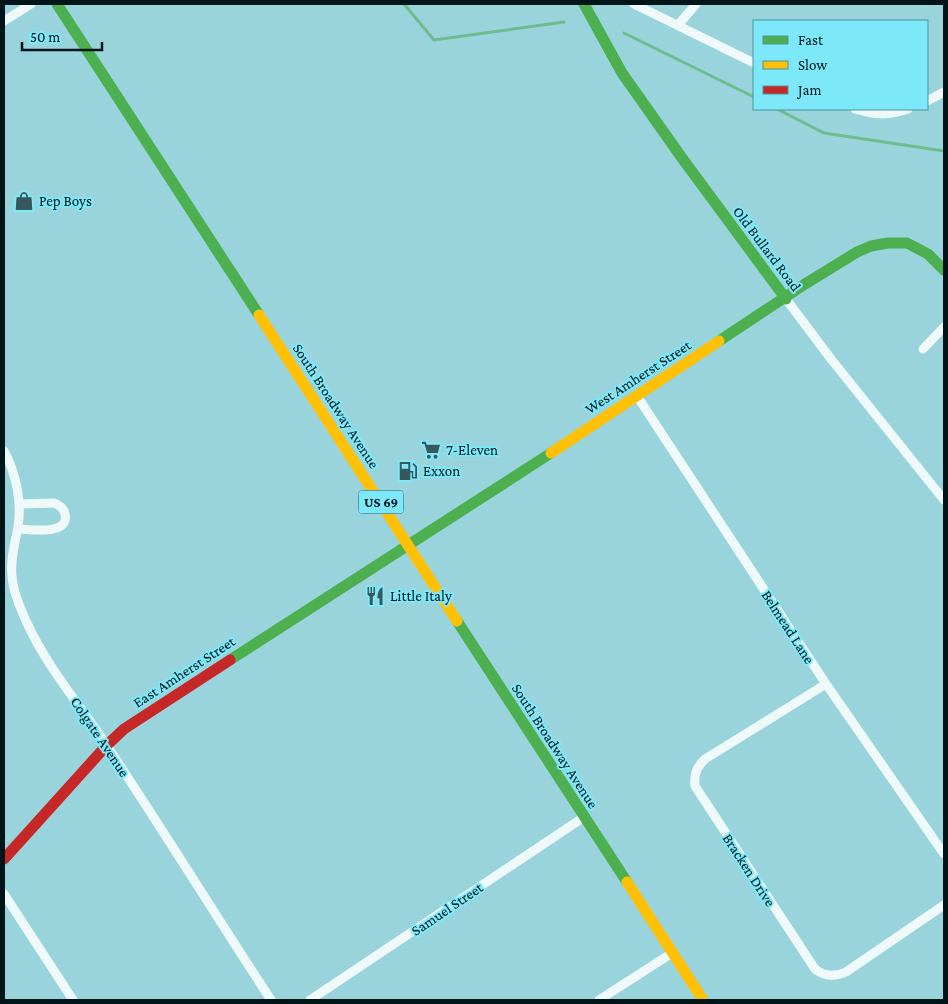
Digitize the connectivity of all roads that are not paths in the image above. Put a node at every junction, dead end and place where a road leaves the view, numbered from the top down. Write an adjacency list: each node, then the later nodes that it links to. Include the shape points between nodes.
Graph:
1 (30, 4): 6 (street)
2 (58, 4): 22 (main road, South Broadway Avenue / US 69)
3 (585, 4): 14 (main road, Old Bullard Road, via 622,73)
4 (634, 4): 7 (street)
5 (696, 4): 7 (street)
6 (4, 21)
7 (678, 25): 8 (street)
8 (753, 62)
9 (944, 92): 10 (street)
10 (928, 100)
11 (859, 110): 12 (street, via 872,114 895,114)
12 (905, 110)
13 (944, 270): 14 (main road, West Amherst Street, via 928,254 907,243 871,246 805,284)
14 (786, 299): 17 (main road, West Amherst Street); 19 (street, Old Bullard Road)
15 (944, 328): 16 (street)
16 (923, 348)
17 (637, 396): 22 (main road, West Amherst Street); 24 (street, Belmead Lane)
18 (4, 451): 20 (street, Colgate Avenue)
19 (944, 500)
20 (19, 504): 21 (street, Colgate Avenue); 21 (street, via 54,503 64,510 66,518 63,525 55,529)
21 (18, 529): 23 (street, Colgate Avenue)
22 (408, 544): 25 (main road, East Amherst Street, via 124,729); 26 (main road, South Broadway Avenue / US 69)
23 (8, 568): 25 (street, Colgate Avenue, via 28,624 50,664)
24 (826, 684): 27 (street, Belmead Lane); 30 (street, Bracken Drive, via 705,759 697,767 695,786 819,972 828,976 846,972)
25 (106, 745): 28 (main road, East Amherst Street); 33 (street, Colgate Avenue)
26 (584, 817): 31 (main road, South Broadway Avenue / US 69); 34 (street, Samuel Street)
27 (944, 854)
28 (4, 858)
29 (4, 894): 32 (street)
30 (944, 904)
31 (672, 953): 35 (street); 36 (main road, South Broadway Avenue / US 69)
32 (73, 1000)
33 (271, 1000)
34 (310, 1000)
35 (599, 1000)
36 (703, 1000)

